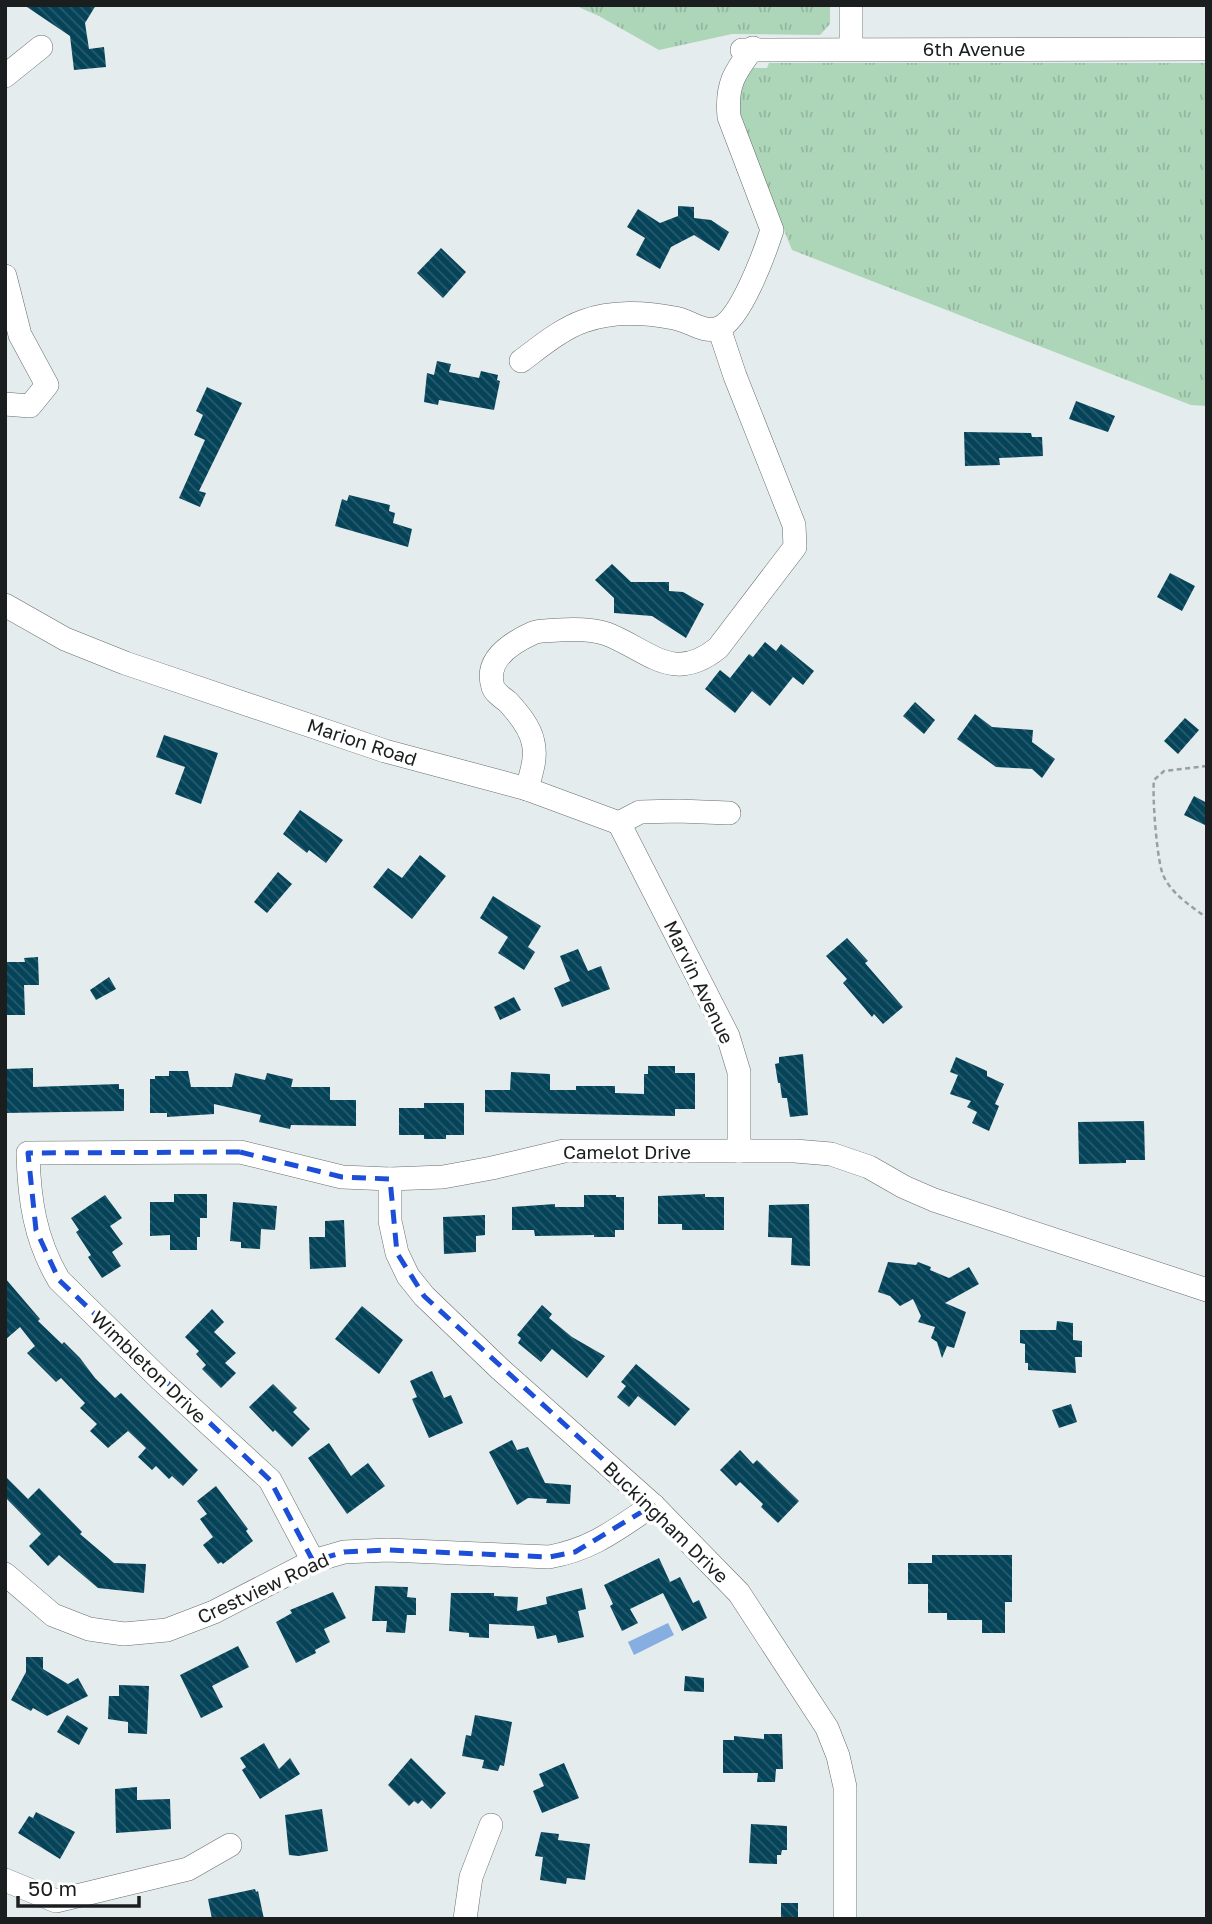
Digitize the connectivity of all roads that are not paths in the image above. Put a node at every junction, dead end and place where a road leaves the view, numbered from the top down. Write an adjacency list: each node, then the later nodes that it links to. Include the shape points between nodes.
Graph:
1 (851, 5): 3 (street)
2 (41, 47): 5 (street)
3 (851, 49): 4 (street, 6th Avenue); 7 (street, 6th Avenue, via 747,49 735,72 727,100 729,117 772,230 744,298)
4 (1207, 49)
5 (5, 76)
6 (5, 276): 9 (street, via 20,335 47,385 30,406)
7 (719, 328): 8 (street, via 700,329 677,318 616,315 584,321); 11 (street, via 794,525 794,547 718,648 703,660 671,664 605,634 579,629 538,631 512,643 495,660 493,689 533,740 535,757)
8 (521, 361)
9 (5, 404)
10 (5, 605): 11 (street, Marion Road, via 65,639 125,663 385,751)
11 (527, 789): 13 (street, Marion Road)
12 (729, 813): 13 (street, via 640,812)
13 (619, 823): 14 (street, Marvin Avenue, via 729,1036 739,1072)
14 (739, 1152): 16 (street, Camelot Drive, via 564,1151 443,1177); 17 (street, Camelot Drive, via 831,1154 869,1167 934,1200)
15 (28, 1153): 16 (street, Camelot Drive, via 240,1152 342,1177); 19 (street, Wimbleton Drive, via 36,1230 59,1280 270,1480)
16 (390, 1179): 18 (street, Buckingham Drive, via 390,1221 397,1254 424,1296)
17 (1207, 1290)
18 (653, 1505): 19 (street, Crestview Road, via 598,1541 549,1558 388,1550 344,1552); 26 (street, Buckingham Drive, via 739,1592 827,1728 845,1787)
19 (313, 1561): 20 (street, Crestview Road, via 202,1617 167,1630 124,1634 89,1629 53,1615)
20 (5, 1574)
21 (492, 1825): 25 (street, via 471,1877)
22 (230, 1845): 24 (street, via 188,1869)
23 (5, 1880): 24 (street)
24 (54, 1910)
25 (465, 1919)
26 (845, 1919)

